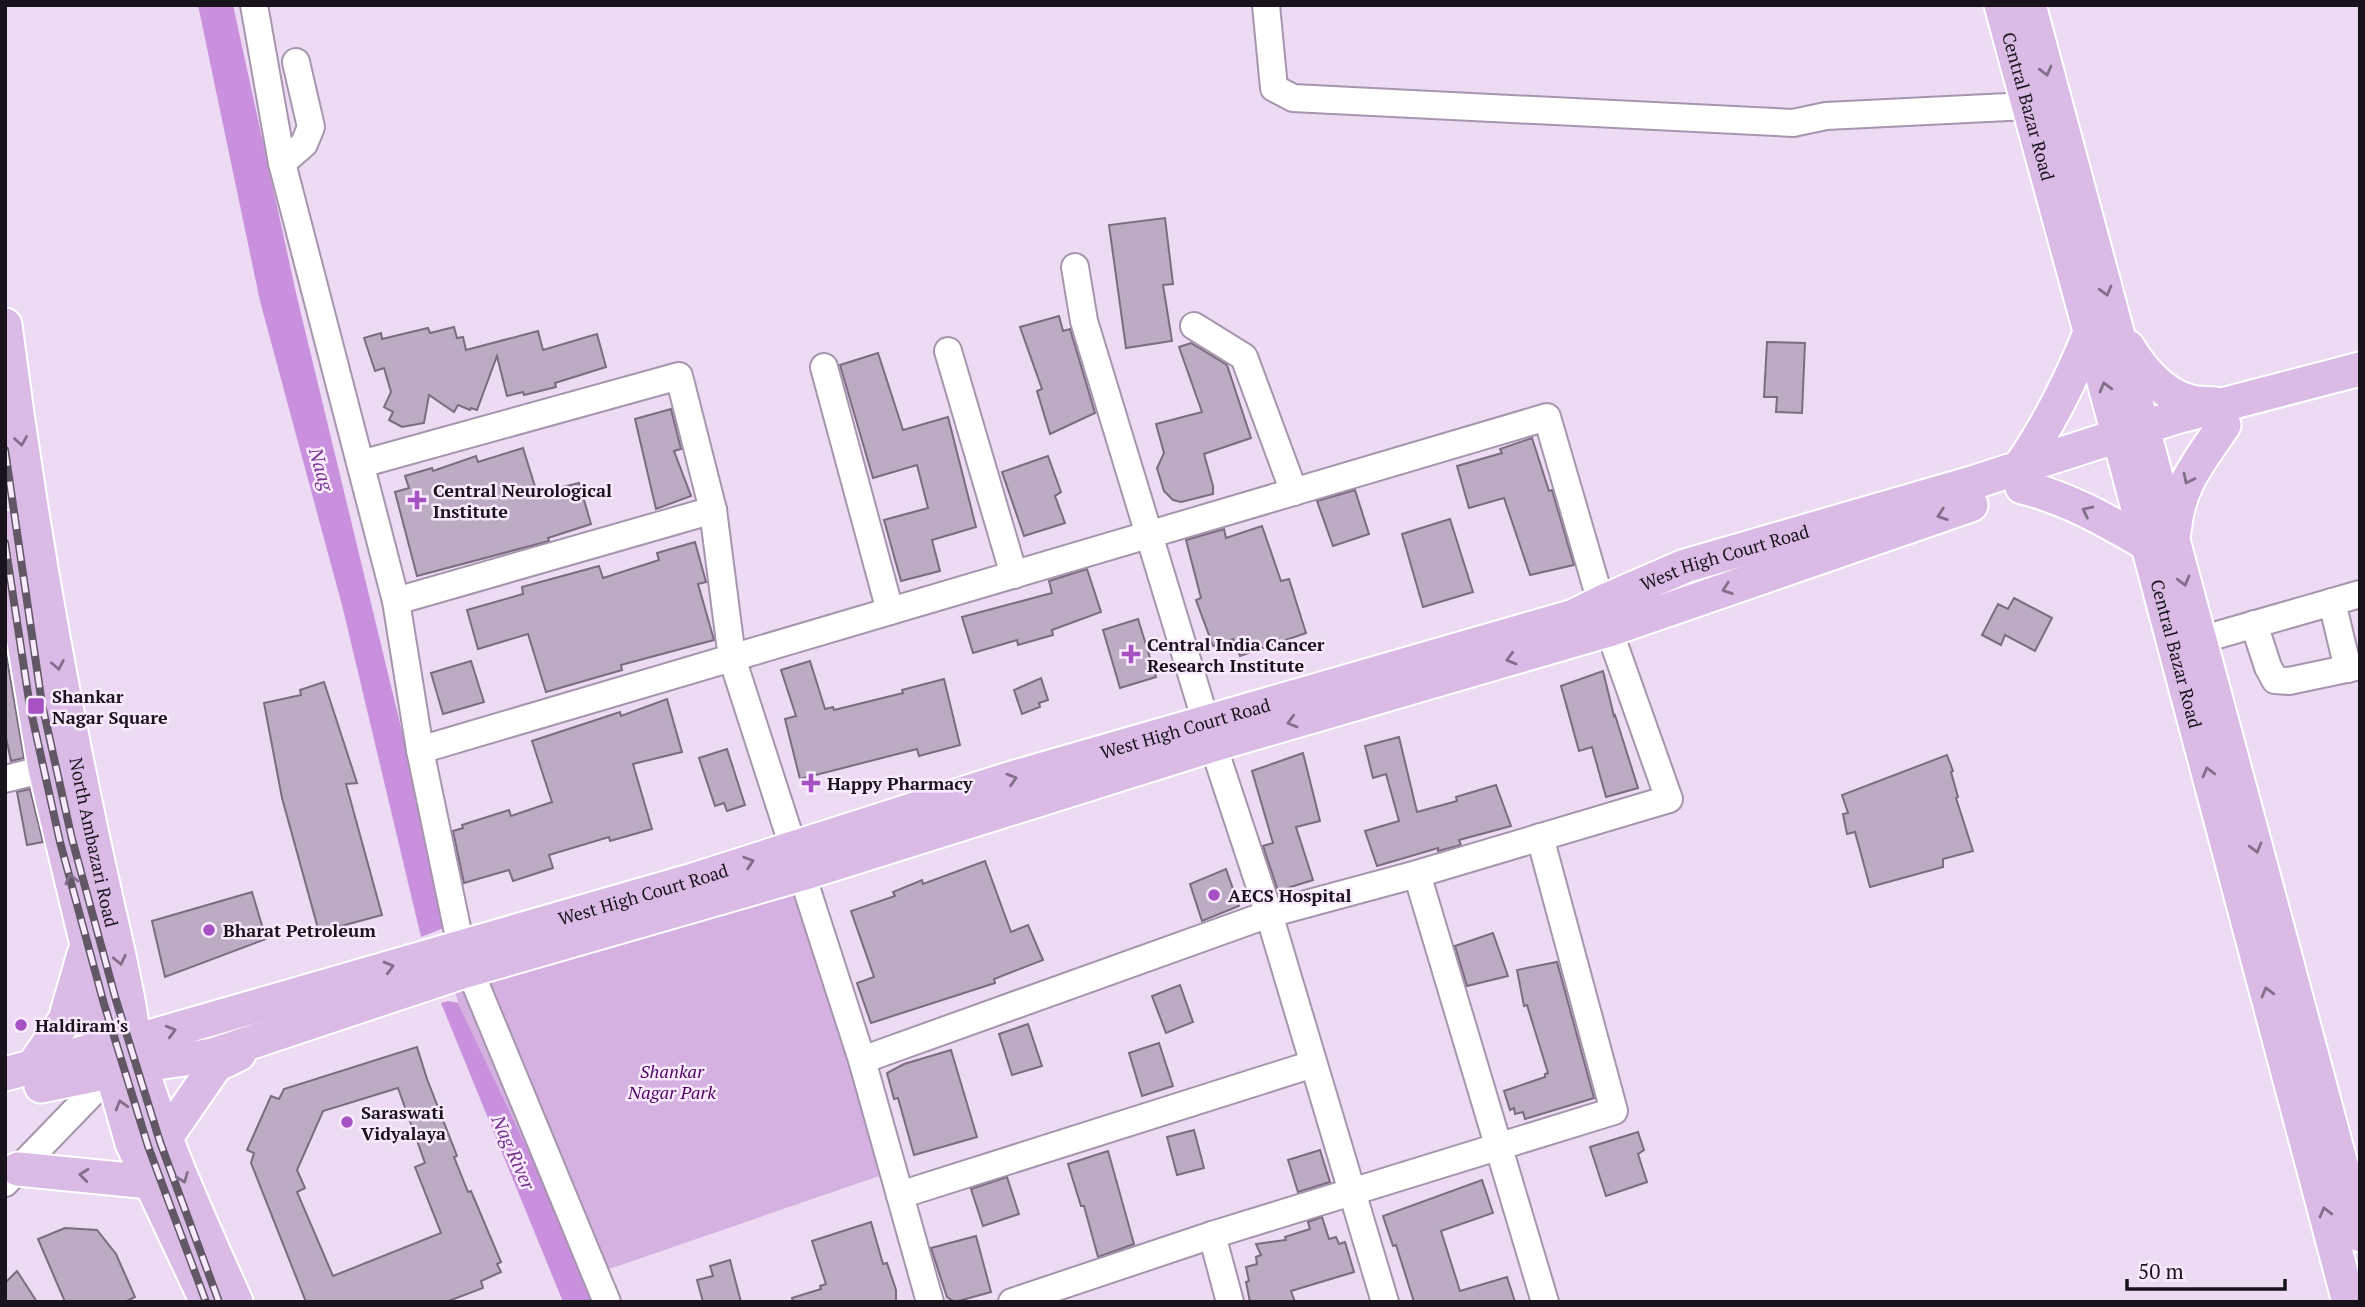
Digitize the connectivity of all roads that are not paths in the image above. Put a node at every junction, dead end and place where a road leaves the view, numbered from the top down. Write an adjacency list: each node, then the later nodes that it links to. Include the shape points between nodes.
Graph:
1 (254, 5): 7 (street)
2 (1266, 5): 6 (street, via 1274,88 1293,98 1793,123 1826,116)
3 (2001, 5): 6 (main road, Central Bazar Road)
4 (2028, 5): 11 (main road, Central Bazar Road, one-way to 11)
5 (296, 62): 7 (street, via 311,127 303,144)
6 (2028, 106): 11 (main road, Central Bazar Road)
7 (282, 163): 18 (street)
8 (1075, 267): 23 (street, via 1084,321)
9 (5, 325): 46 (main road, North Ambazari Road, one-way to 46, via 47,605 121,963)
10 (1194, 326): 20 (street, via 1244,357)
11 (2103, 330): 16 (main road, via 2170,393); 17 (main road, Central Bazar Road); 19 (main road)
12 (948, 351): 25 (street)
13 (824, 367): 29 (street)
14 (2360, 369): 16 (main road, West High Court Road)
15 (2360, 392): 16 (main road, West High Court Road)
16 (2223, 415): 17 (main road, West High Court Road); 24 (main road, one-way to 24)
17 (2133, 440): 19 (main road, West High Court Road); 24 (main road, Central Bazar Road)
18 (361, 464): 21 (street, via 679,376); 27 (street)
19 (2021, 478): 24 (main road, one-way to 19); 30 (main road, West High Court Road)
20 (1294, 492): 23 (street); 30 (street, via 1547,417)
21 (713, 510): 27 (street); 33 (street)
22 (5, 527): 37 (main road, North Ambazari Road)
23 (1149, 535): 25 (street); 35 (street)
24 (2160, 542): 32 (main road, Central Bazar Road, one-way to 32); 67 (main road, Central Bazar Road, one-way to 24)
25 (1014, 575): 29 (street)
26 (2360, 594): 28 (street)
27 (396, 601): 36 (street)
28 (2332, 602): 31 (street); 34 (street)
29 (890, 611): 33 (street)
30 (1606, 616): 35 (main road, West High Court Road); 39 (street, via 1670,799)
31 (2254, 624): 32 (street); 34 (street, via 2275,680)
32 (2200, 640): 58 (main road, Central Bazar Road, one-way to 58)
33 (732, 658): 36 (street); 40 (street)
34 (2354, 667)
35 (1210, 734): 40 (main road, West High Court Road); 42 (street)
36 (420, 750): 44 (street)
37 (45, 769): 38 (street); 43 (main road, North Ambazari Road, one-way to 37)
38 (5, 779)
39 (1540, 837): 41 (street); 52 (street, via 1614,1111)
40 (797, 861): 44 (main road, West High Court Road); 47 (street)
41 (1417, 874): 42 (street); 52 (street)
42 (1269, 914): 47 (street); 48 (street)
43 (87, 945): 46 (main road, North Ambazari Road, via 98,1025); 49 (main road, via 65,1020)
44 (465, 959): 45 (main road, West High Court Road); 46 (main road, West High Court Road, one-way to 44); 61 (street)
45 (266, 1039): 46 (main road, West High Court Road, via 213,1055); 51 (main road, via 216,1065)
46 (112, 1058): 49 (main road, West High Court Road); 50 (main road, West High Court Road); 51 (main road, North Ambazari Road); 53 (street, via 94,1091); 54 (main road, North Ambazari Road, one-way to 46, via 129,1134)
47 (862, 1060): 56 (street)
48 (1313, 1064): 55 (street); 56 (street)
49 (19, 1070)
50 (5, 1094)
51 (167, 1136): 60 (main road, North Ambazari Road, one-way to 60)
52 (1499, 1147): 55 (street); 66 (street)
53 (12, 1176): 54 (main road, one-way to 53)
54 (150, 1182): 59 (main road, North Ambazari Road)
55 (1352, 1193): 57 (street); 65 (street)
56 (900, 1195): 62 (street)
57 (1212, 1235): 63 (street); 64 (street)
58 (2360, 1235)
59 (207, 1302)
60 (236, 1302)
61 (607, 1302)
62 (930, 1302)
63 (1012, 1302)
64 (1230, 1302)
65 (1385, 1302)
66 (1545, 1302)
67 (2349, 1302)

